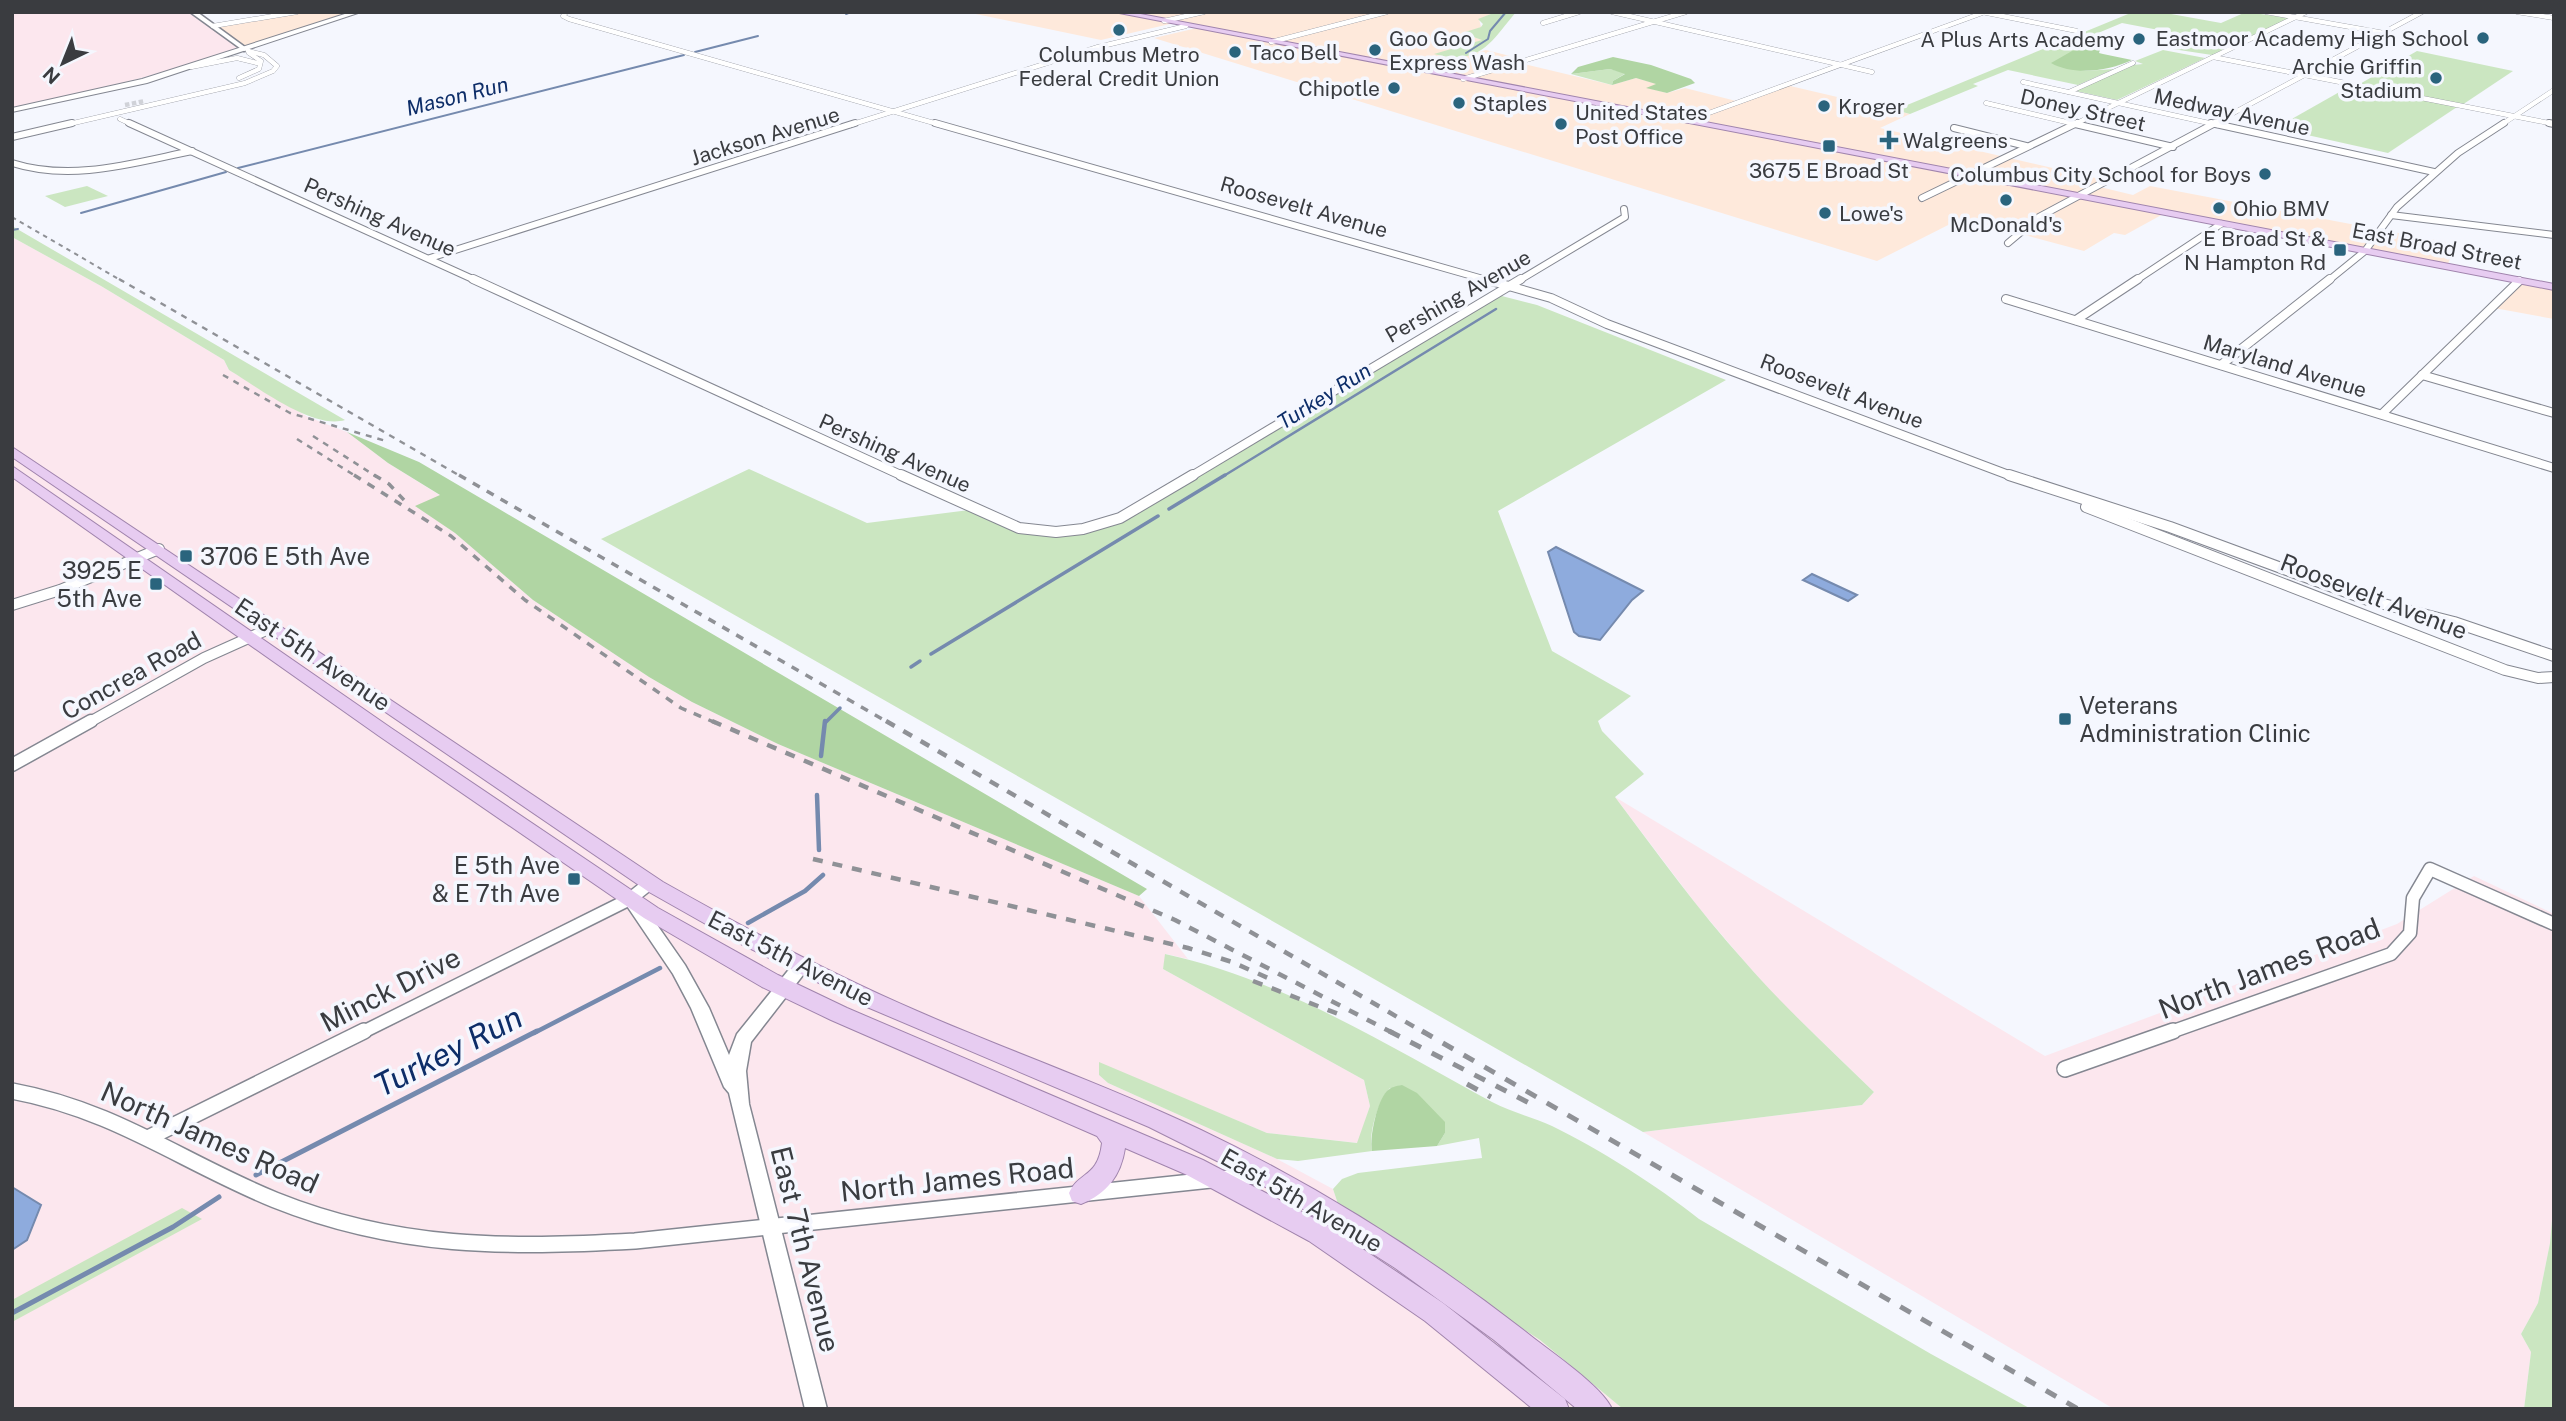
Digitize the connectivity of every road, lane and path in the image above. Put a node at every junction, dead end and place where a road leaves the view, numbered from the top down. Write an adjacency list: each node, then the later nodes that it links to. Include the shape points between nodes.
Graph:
1 (193, 12): 24 (street)
2 (297, 12): 20 (street)
3 (358, 12): 32 (main road)
4 (566, 12): 49 (street, Roosevelt Avenue, via 562,16 571,20)
5 (1117, 12): 21 (main road, East Broad Street)
6 (1204, 12): 21 (street)
7 (1387, 12): 31 (street)
8 (1579, 12): 23 (street)
9 (1612, 12): 22 (street)
10 (1686, 12): 22 (street)
11 (1984, 12): 26 (street); 36 (street)
12 (2266, 12): 18 (street)
13 (2306, 12): 18 (street)
14 (2422, 12): 28 (street)
15 (2517, 12): 17 (street)
16 (238, 14): 20 (street)
17 (2537, 14): 19 (street)
18 (2295, 17): 28 (street); 33 (street)
19 (2554, 18)
20 (248, 20): 24 (street)
21 (1164, 21): 25 (main road, East Broad Street)
22 (1654, 22): 36 (street); 40 (street)
23 (1543, 23)
24 (213, 26): 32 (street)
25 (1186, 26): 27 (street, Jackson Avenue); 29 (street, Jackson Avenue); 31 (main road, East Broad Street)
26 (2077, 31)
27 (1147, 33): 29 (street); 30 (street, Jackson Avenue)
28 (2384, 33): 39 (street)
29 (1155, 35): 30 (street, Jackson Avenue)
30 (1122, 41): 49 (street, Jackson Avenue)
31 (1270, 42): 40 (main road, East Broad Street)
32 (247, 50): 35 (street); 37 (main road); 58 (street, via 257,51 277,66 245,83)
33 (2212, 57): 39 (street); 45 (street)
34 (2133, 63): 43 (street)
35 (260, 65): 37 (street, via 237,58); 44 (street, via 243,77)
36 (1842, 65): 38 (street); 52 (street)
37 (188, 68): 48 (main road)
38 (1872, 72)
39 (2305, 75): 50 (street); 54 (street)
40 (1463, 79): 52 (main road, East Broad Street)
41 (2023, 82): 43 (street, Medway Avenue)
42 (2554, 90): 50 (street)
43 (2069, 92): 45 (street, Medway Avenue)
44 (145, 101)
45 (2117, 102): 53 (street); 54 (street, Medway Avenue)
46 (1986, 103): 53 (street, Doney Street)
47 (125, 105): 57 (street)
48 (12, 108)
49 (893, 112): 74 (street, Jackson Avenue); 76 (street, Roosevelt Avenue)
50 (2512, 116): 55 (street); 64 (street)
51 (120, 119): 61 (street, Pershing Avenue)
52 (1687, 121): 65 (main road, East Broad Street)
53 (2073, 124): 59 (street); 60 (street, Doney Street)
54 (2214, 124): 60 (street); 64 (street, Medway Avenue)
55 (2554, 124)
56 (1954, 128): 59 (street)
57 (12, 132)
58 (12, 137)
59 (2026, 146): 65 (street)
60 (2173, 146): 66 (street)
61 (192, 151): 62 (street, via 74,170); 63 (street, via 96,171 40,175); 74 (street, Pershing Avenue)
62 (12, 163)
63 (12, 171)
64 (2434, 172): 69 (street)
65 (1967, 175): 66 (main road, East Broad Street); 67 (street)
66 (2080, 197): 70 (main road, East Broad Street); 72 (street, via 2031,222)
67 (1922, 198)
68 (1624, 209): 76 (street, Pershing Avenue, via 1625,217)
69 (2390, 215): 71 (street); 73 (street)
70 (2221, 224): 73 (main road, East Broad Street); 79 (street)
71 (2554, 235)
72 (2008, 243)
73 (2365, 251): 75 (main road, East Broad Street); 80 (street)
74 (430, 258): 76 (street, Pershing Avenue, via 1034,531 1090,528 1120,518)
75 (2519, 281): 77 (main road, East Broad Street); 81 (street)
76 (1512, 286): 87 (street, Roosevelt Avenue)
77 (2554, 287)
78 (2006, 299): 79 (street, Maryland Avenue)
79 (2076, 320): 80 (street, Maryland Avenue)
80 (2221, 365): 83 (street, Maryland Avenue)
81 (2422, 375): 82 (street); 83 (street)
82 (2554, 413)
83 (2382, 414): 85 (street, Maryland Avenue)
84 (12, 451): 88 (main road, East 5th Avenue)
85 (2554, 468)
86 (12, 470): 89 (main road, East 5th Avenue)
87 (2026, 481): 93 (street, Roosevelt Avenue, via 2170,527 2368,600 2454,622); 94 (street, Roosevelt Avenue, via 2505,670)
88 (159, 549): 89 (street); 91 (main road, East 5th Avenue)
89 (138, 557): 90 (street); 92 (main road, East 5th Avenue)
90 (12, 605)
91 (273, 627): 92 (street, Concrea Road); 96 (main road, East 5th Avenue)
92 (251, 637): 95 (street, Concrea Road, via 204,658); 97 (main road, East 5th Avenue)
93 (2554, 656)
94 (2554, 677)
95 (12, 765)
96 (650, 883): 97 (street, Minck Drive); 99 (main road, East 5th Avenue)
97 (630, 899): 100 (main road, East 5th Avenue); 103 (street, East 7th Avenue, via 700,1008); 105 (street, Minck Drive)
98 (2554, 924): 101 (street, North James Road, via 2430,869 2413,895 2409,938 2391,954)
99 (801, 966): 100 (street, East 7th Avenue); 106 (main road, East 5th Avenue, via 907,1016 1107,1098)
100 (784, 988): 103 (street, East 7th Avenue, via 740,1046 736,1068); 104 (main road, East 5th Avenue)
101 (2065, 1069)
102 (12, 1091): 105 (street, North James Road, via 101,1114)
103 (740, 1104): 109 (street, East 7th Avenue)
104 (1105, 1128): 107 (main road, East 5th Avenue); 108 (main road, via 1114,1141 1111,1161 1104,1176)
105 (150, 1137): 109 (street, North James Road, via 253,1190 336,1221 451,1243 635,1241)
106 (1265, 1175): 107 (street, North James Road); 110 (main road, East 5th Avenue, via 1425,1275)
107 (1217, 1179): 108 (street, North James Road); 112 (main road, East 5th Avenue, via 1318,1233 1389,1280)
108 (1081, 1192): 109 (street, North James Road)
109 (768, 1225): 111 (street, East 7th Avenue)
110 (1563, 1378): 113 (main road, East 5th Avenue); 114 (main road)
111 (816, 1409)
112 (1555, 1409)
113 (1598, 1409)
114 (1604, 1409)

